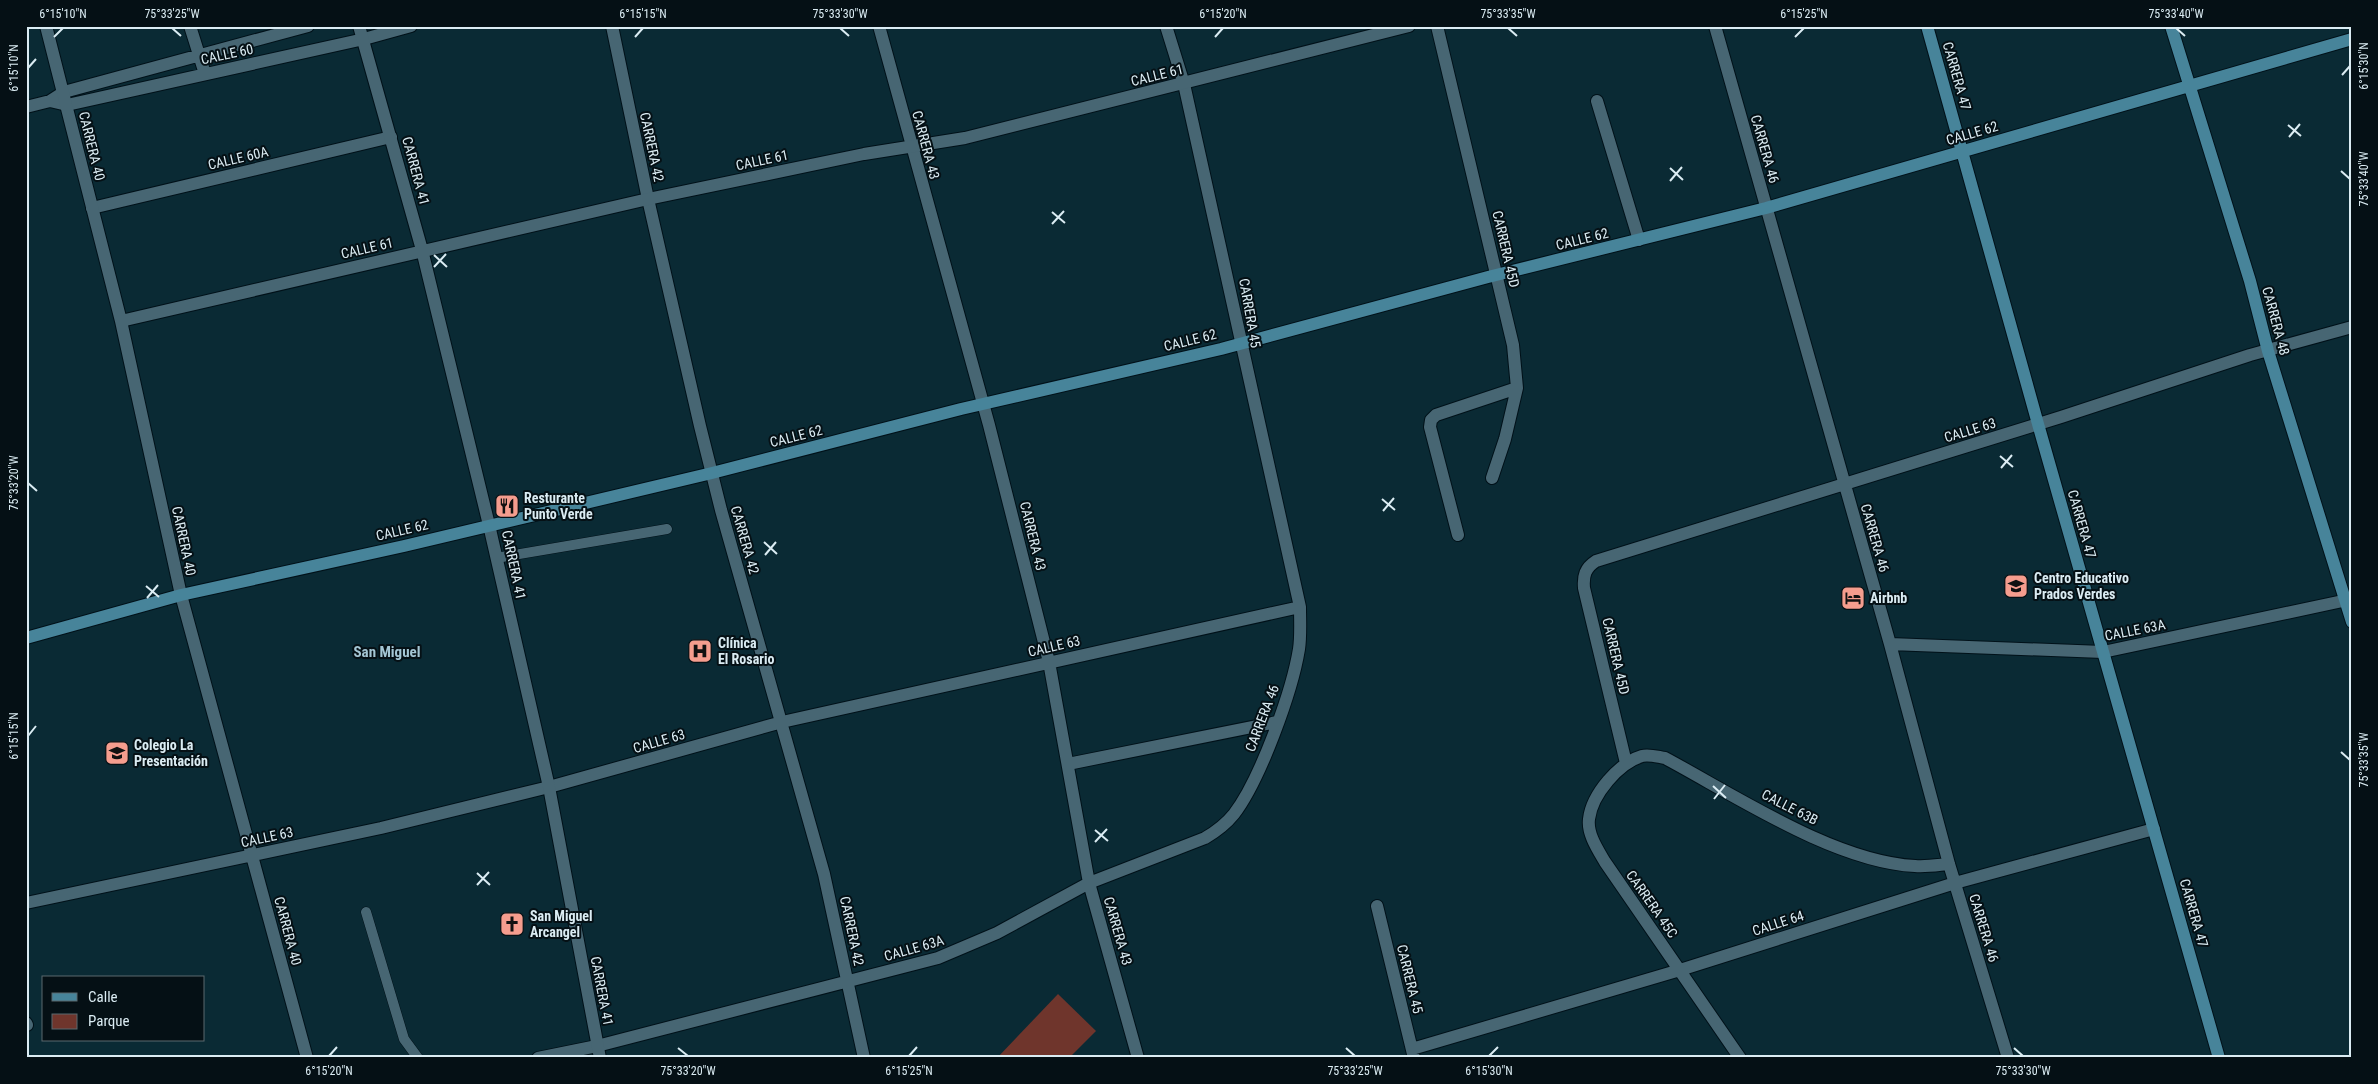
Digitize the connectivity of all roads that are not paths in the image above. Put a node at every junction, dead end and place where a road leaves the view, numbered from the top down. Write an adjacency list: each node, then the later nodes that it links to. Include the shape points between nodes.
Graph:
1 (46, 26): 20 (street, CARRERA 40)
2 (190, 26): 16 (street)
3 (308, 26): 16 (street, CALLE 60)
4 (359, 26): 14 (street, CARRERA 41)
5 (411, 26): 14 (street, CALLE 60)
6 (612, 26): 28 (street, CARRERA 42)
7 (879, 26): 26 (street, CARRERA 43)
8 (1166, 26): 18 (street, CARRERA 45)
9 (1409, 26): 18 (street, CALLE 61)
10 (1437, 26): 33 (street, CARRERA 45D)
11 (1715, 26): 30 (street, CARRERA 46)
12 (1927, 26): 27 (main road, CARRERA 47)
13 (2171, 26): 19 (main road, CARRERA 48)
14 (364, 39): 17 (street, CALLE 60); 25 (street, CARRERA 41)
15 (2352, 39): 19 (main road, CALLE 62)
16 (199, 55): 17 (street); 20 (street, CALLE 60)
17 (205, 74): 23 (street, CALLE 60)
18 (1184, 84): 26 (street, CALLE 61, via 965,138); 36 (street, CARRERA 45, via 1229,279)
19 (2189, 86): 27 (main road, CALLE 62); 37 (main road, CARRERA 48, via 2250,281)
20 (64, 92): 21 (street, CALLE 60); 23 (street, CARRERA 40)
21 (50, 101): 23 (street, CALLE 60); 24 (street, CALLE 60)
22 (1596, 101): 31 (street)
23 (67, 105): 29 (street, CARRERA 40)
24 (26, 107)
25 (391, 137): 29 (street, CALLE 60A); 32 (street, CARRERA 41)
26 (911, 145): 28 (street, CALLE 61); 39 (street, CARRERA 43)
27 (1962, 152): 30 (main road, CALLE 62); 40 (main road, CARRERA 47)
28 (648, 199): 32 (street, CALLE 61); 41 (street, CARRERA 42)
29 (92, 208): 34 (street, CARRERA 40)
30 (1766, 208): 31 (main road, CALLE 62); 43 (street, CARRERA 46)
31 (1639, 240): 33 (main road, CALLE 62)
32 (422, 250): 34 (street, CALLE 61); 44 (street, CARRERA 41)
33 (1497, 274): 36 (main road, CALLE 62); 38 (street, CARRERA 45D, via 1513,345)
34 (121, 321): 49 (street, CARRERA 40)
35 (2352, 326): 37 (street, CALLE 63)
36 (1240, 343): 39 (main road, CALLE 62); 51 (street, CARRERA 45)
37 (2268, 352): 40 (street, CALLE 63); 50 (main road, CARRERA 48)
38 (1518, 388): 42 (street, CARRERA 45D); 46 (street, via 1436,415 1431,420 1430,427)
39 (982, 405): 41 (main road, CALLE 62); 56 (street, CARRERA 43)
40 (2038, 424): 43 (street, CALLE 63); 55 (main road, CARRERA 47)
41 (712, 473): 44 (main road, CALLE 62); 57 (street, CARRERA 42)
42 (1492, 478)
43 (1843, 484): 48 (street, CALLE 63); 54 (street, CARRERA 46)
44 (489, 524): 47 (street, CARRERA 41); 49 (main road, CALLE 62)
45 (667, 530): 47 (lane)
46 (1458, 535)
47 (496, 558): 61 (street, CARRERA 41)
48 (1596, 561): 59 (street, CARRERA 45D, via 1588,566 1583,577 1584,588)
49 (181, 595): 53 (main road, CALLE 62); 64 (street, CARRERA 40)
50 (2348, 600): 52 (main road, CARRERA 48); 55 (street, CALLE 63A)
51 (1300, 607): 56 (street, CALLE 63); 58 (street, CARRERA 46, via 1294,678)
52 (2352, 622)
53 (26, 638)
54 (1890, 644): 55 (street, CALLE 63A); 65 (street, CARRERA 46)
55 (2103, 652): 63 (main road, CARRERA 47)
56 (1049, 662): 57 (street, CALLE 63); 60 (street, CARRERA 43)
57 (782, 722): 61 (street, CALLE 63); 72 (street, CARRERA 42, via 824,874)
58 (1277, 722): 60 (street); 62 (street, CARRERA 46, via 1245,795 1235,813)
59 (1626, 763): 65 (street, CALLE 63B, via 1644,755 1665,758 1837,848 1872,859 1914,866); 71 (street, CARRERA 45C, via 1596,800 1589,820 1593,840)
60 (1068, 764): 66 (street, CARRERA 43)
61 (549, 787): 64 (street, CALLE 63); 73 (street, CARRERA 41)
62 (1220, 829): 66 (street, CALLE 63A, via 1205,838)
63 (2154, 829): 67 (street, CALLE 64); 82 (main road, CARRERA 47)
64 (253, 855): 68 (street, CALLE 63); 75 (street, CARRERA 40)
65 (1949, 864): 67 (street, CARRERA 46)
66 (1089, 883): 72 (street, CALLE 63A, via 967,948); 79 (street, CARRERA 43)
67 (1955, 883): 71 (street, CALLE 64); 81 (street, CARRERA 46)
68 (26, 903)
69 (1377, 906): 74 (street, CARRERA 45)
70 (366, 912): 76 (lane, via 404,1039)
71 (1680, 970): 74 (street, CALLE 64); 80 (street, CARRERA 45C)
72 (847, 981): 73 (street, CALLE 63A); 78 (street, CARRERA 42)
73 (599, 1052): 77 (street, CALLE 63A)
74 (1413, 1053)
75 (307, 1058)
76 (418, 1058)
77 (538, 1058)
78 (864, 1058)
79 (1138, 1058)
80 (1740, 1058)
81 (2008, 1058)
82 (2219, 1058)

